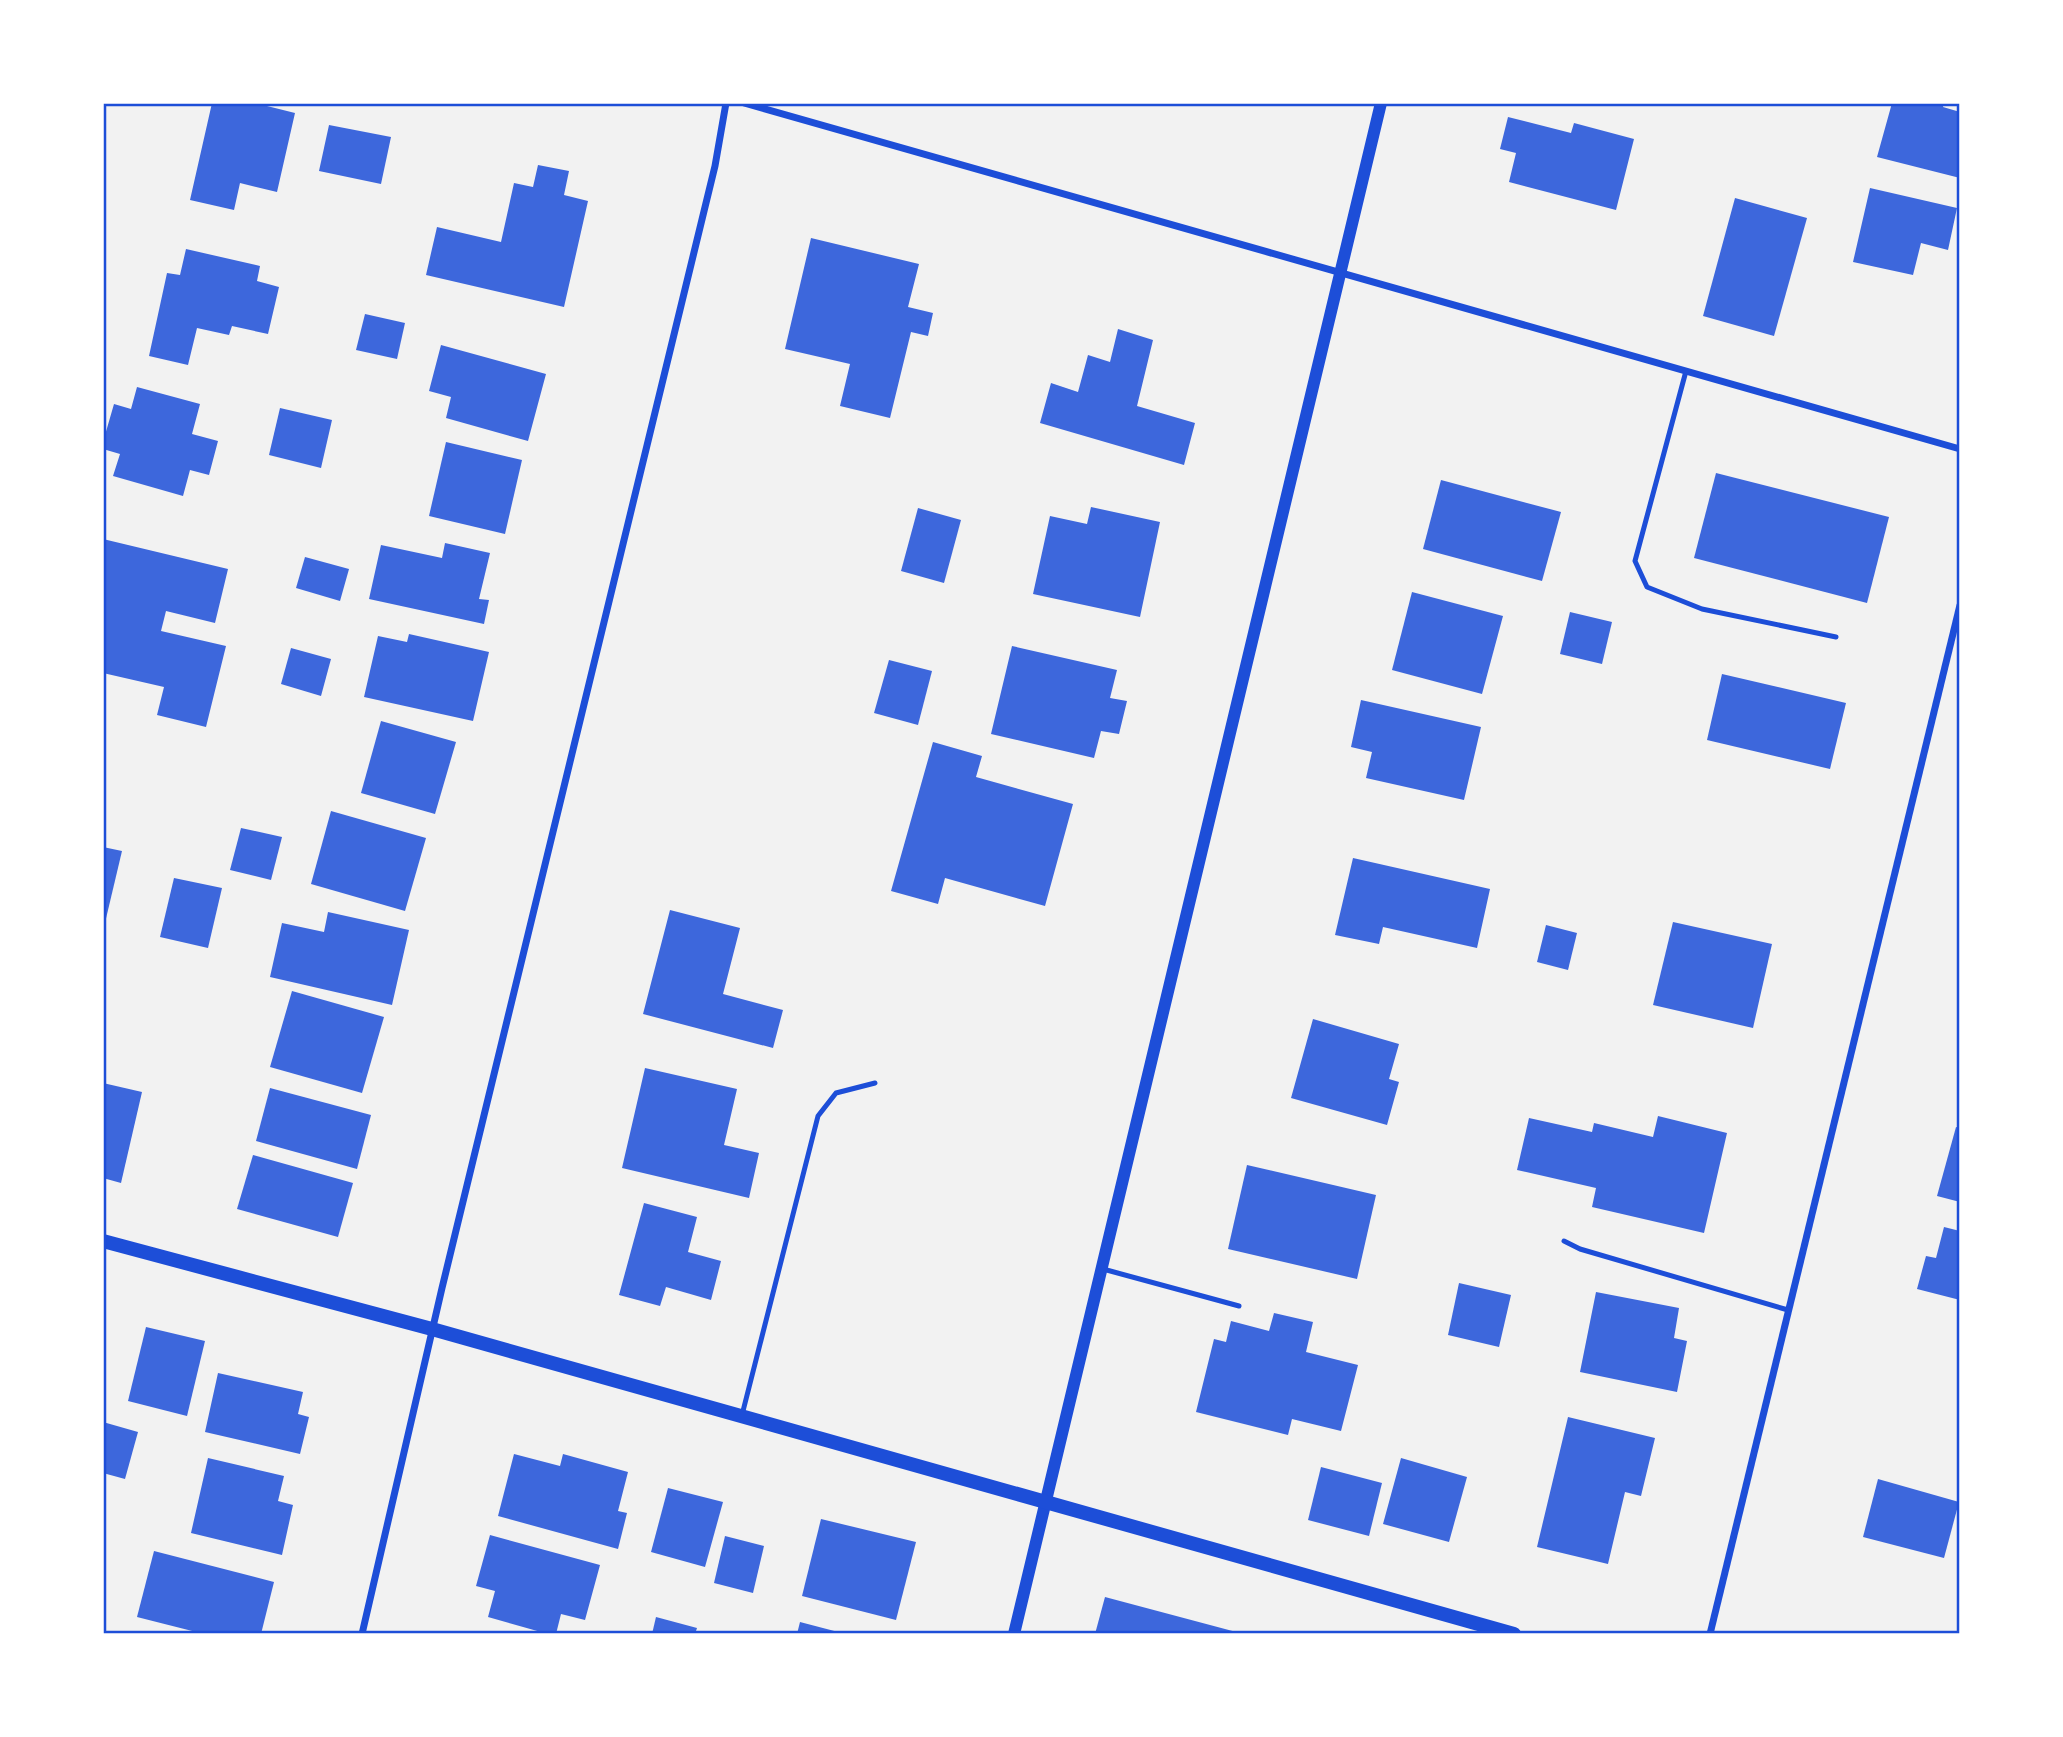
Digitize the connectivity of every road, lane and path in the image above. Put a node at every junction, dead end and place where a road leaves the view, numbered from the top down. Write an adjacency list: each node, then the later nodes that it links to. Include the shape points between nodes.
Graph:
1 (726, 103): 15 (street, via 715,166)
2 (744, 103): 4 (street)
3 (1381, 103): 4 (street)
4 (1339, 273): 5 (street); 12 (street)
5 (1686, 371): 6 (street); 8 (lane, via 1635,561 1647,587 1702,609)
6 (1960, 449)
7 (1960, 605): 14 (street)
8 (1836, 637)
9 (875, 1083): 16 (lane, via 836,1093 818,1116)
10 (103, 1241): 15 (main road)
11 (1564, 1241): 14 (lane)
12 (1100, 1269): 13 (lane); 17 (street)
13 (1238, 1306)
14 (1788, 1310): 21 (street)
15 (432, 1329): 16 (main road); 18 (street)
16 (741, 1416): 17 (main road)
17 (1045, 1502): 19 (street); 20 (main road)
18 (362, 1634)
19 (1014, 1634)
20 (1514, 1634)
21 (1710, 1634)

